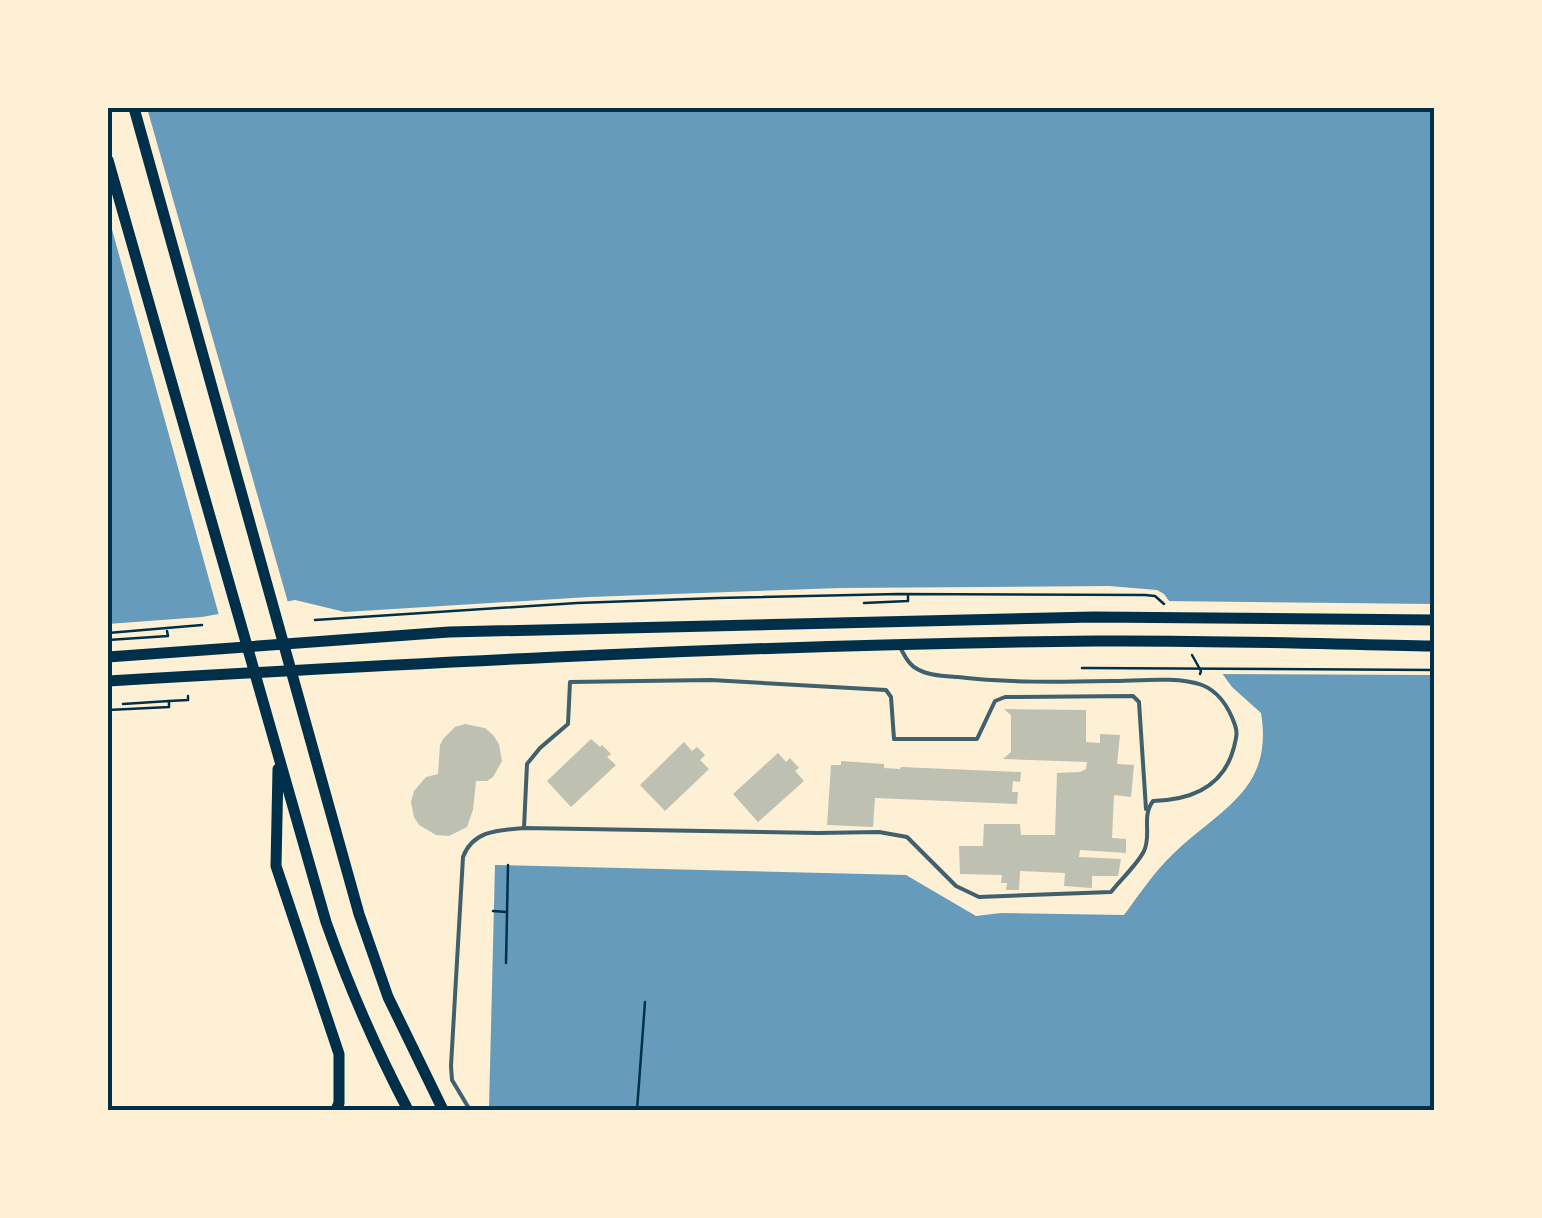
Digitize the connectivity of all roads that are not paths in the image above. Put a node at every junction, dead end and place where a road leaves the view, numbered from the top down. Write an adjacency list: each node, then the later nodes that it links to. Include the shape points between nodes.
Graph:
1 (134, 108): 13 (main road, via 359,914 388,998)
2 (108, 160): 8 (main road)
3 (1434, 620): 6 (main road, via 1094,617 449,632)
4 (898, 645): 5 (main road); 7 (main road); 9 (lane, via 909,663 931,674 1205,686 1225,703 1238,733 1231,762 1202,790 1153,802)
5 (1434, 646)
6 (108, 657)
7 (108, 681)
8 (278, 755): 11 (main road, via 276,866 339,1054); 12 (main road, via 338,955)
9 (1146, 810): 10 (lane, via 1144,852 1111,892 979,898 956,886 907,838 879,832); 10 (lane, via 1139,702 1133,696 1006,698 995,701 977,739 894,739 886,690 711,680 570,682 568,724 527,764)
10 (524, 828): 14 (lane, via 485,833 463,856 450,1073)
11 (336, 1110)
12 (408, 1110)
13 (443, 1110)
14 (470, 1110)

